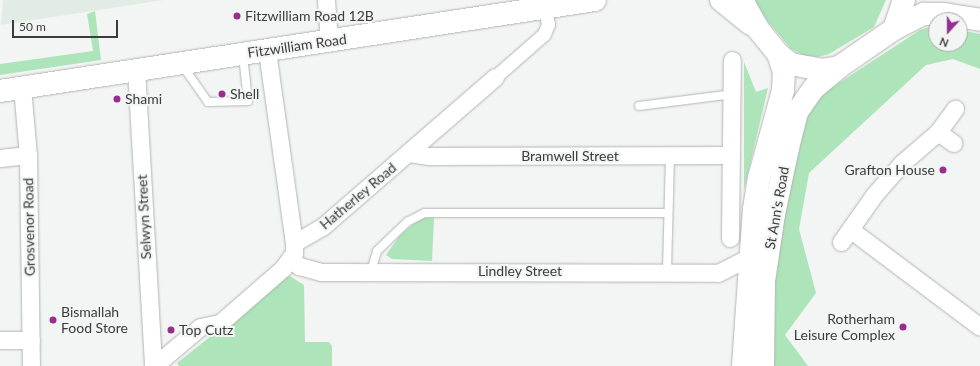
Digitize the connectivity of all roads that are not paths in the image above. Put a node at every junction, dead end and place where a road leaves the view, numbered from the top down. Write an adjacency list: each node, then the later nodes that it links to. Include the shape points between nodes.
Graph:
1 (326, 0): 10 (street)
2 (595, 0): 6 (main road, Fitzwilliam Road)
3 (721, 0): 8 (main road)
4 (742, 0): 8 (main road)
5 (904, 0): 9 (main road)
6 (545, 8): 10 (main road, Fitzwilliam Road); 18 (street, Hatherley Road, via 548,24 544,34)
7 (980, 20): 9 (main road, St Ann's Road, via 944,14 924,14)
8 (758, 29): 13 (main road)
9 (894, 29): 16 (main road, St Ann's Road)
10 (329, 42): 11 (main road, Fitzwilliam Road)
11 (267, 51): 12 (main road, Fitzwilliam Road); 33 (street)
12 (243, 54): 15 (main road, Fitzwilliam Road); 15 (lane, via 248,100 208,102)
13 (778, 54): 16 (main road, via 803,69 821,70); 34 (main road, St Ann's Road, via 784,72 783,90 759,178)
14 (732, 60): 21 (street)
15 (180, 63): 17 (main road, Fitzwilliam Road)
16 (838, 67): 43 (main road, St Ann's Road, via 806,98 797,112 774,214 764,281)
17 (136, 69): 19 (main road, Fitzwilliam Road); 41 (street, Selwyn Street)
18 (495, 77): 26 (street, Hatherley Road)
19 (22, 87): 20 (main road, Fitzwilliam Road); 27 (street, Grosvenor Road)
20 (0, 91)
21 (732, 94): 22 (lane); 28 (street)
22 (639, 106)
23 (955, 108): 24 (street)
24 (938, 132): 25 (street); 37 (street, via 902,163 874,195 846,236)
25 (953, 143)
26 (409, 153): 29 (street, Bramwell Street, via 429,156); 33 (street, Hatherley Road)
27 (28, 155): 30 (street); 39 (street, Grosvenor Road)
28 (731, 155): 29 (street, Bramwell Street); 32 (street)
29 (670, 156): 31 (lane)
30 (0, 158)
31 (668, 213): 35 (lane, via 425,213 407,222 377,251); 36 (lane)
32 (730, 238)
33 (293, 251): 35 (street, Lindley Street, via 299,266 310,271); 41 (street, Hatherley Road, via 220,323 200,326)
34 (749, 257): 36 (street, Lindley Street, via 718,273); 42 (main road, St Ann's Road)
35 (371, 271): 36 (street, Lindley Street)
36 (667, 271)
37 (980, 327)
38 (0, 340): 39 (street)
39 (31, 340): 40 (street, Grosvenor Road)
40 (31, 366)
41 (153, 366)
42 (743, 366)
43 (763, 366)

